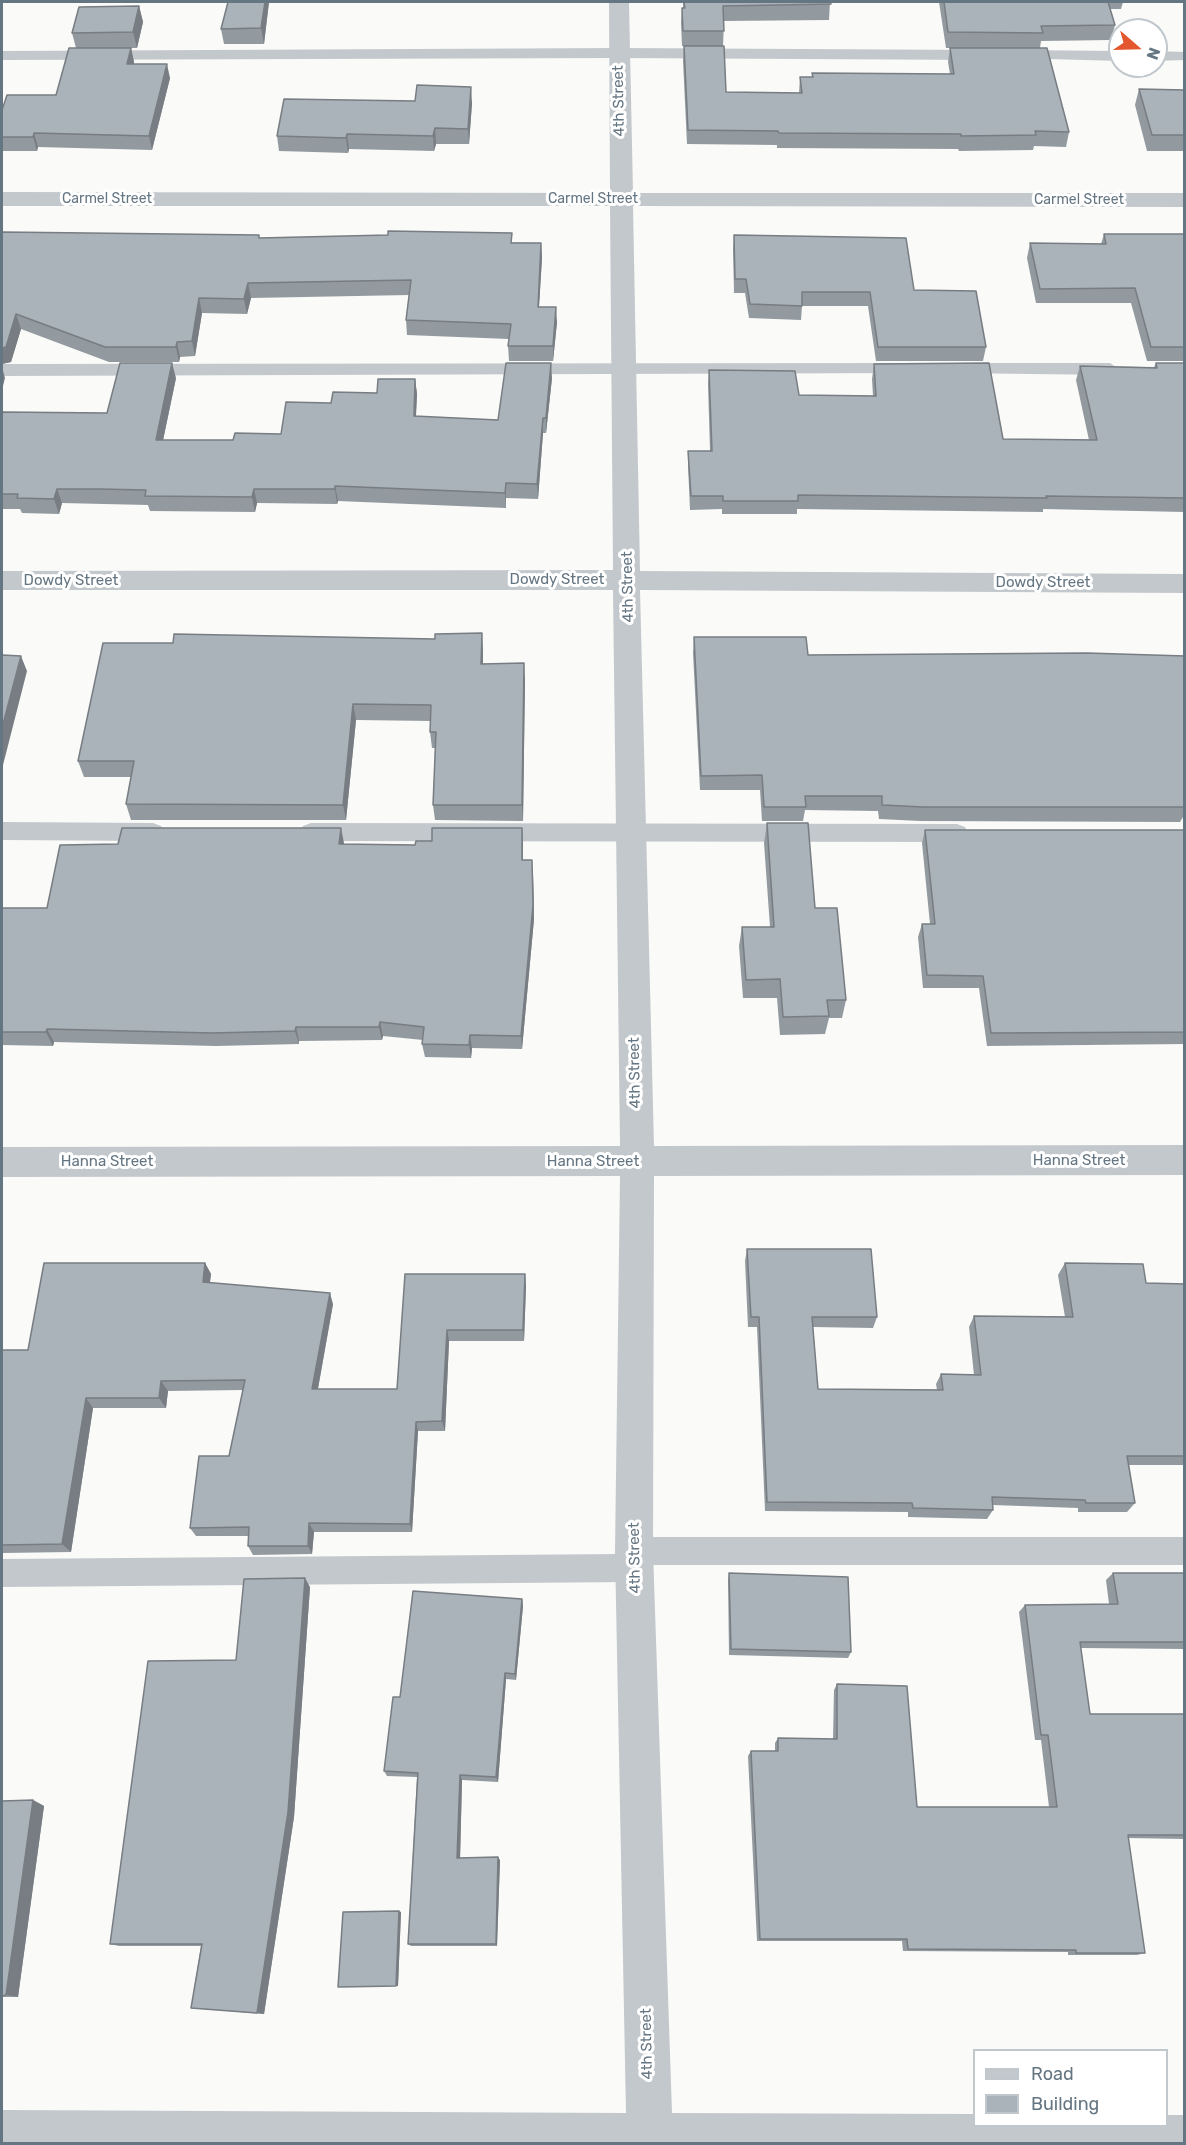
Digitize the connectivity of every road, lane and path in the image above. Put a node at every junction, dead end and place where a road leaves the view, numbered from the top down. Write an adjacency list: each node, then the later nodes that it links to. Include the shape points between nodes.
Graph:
1 (619, 2): 2 (street, 4th Street)
2 (619, 53): 3 (lane); 4 (lane); 7 (street, 4th Street)
3 (2, 56)
4 (1108, 56)
5 (1168, 56): 6 (lane)
6 (1185, 56)
7 (621, 199): 8 (street, Carmel Street); 9 (street, Carmel Street); 10 (street, 4th Street)
8 (2, 200)
9 (1185, 200)
10 (623, 368): 11 (lane); 14 (lane); 15 (street, 4th Street)
11 (922, 369)
12 (945, 369): 13 (lane)
13 (1125, 369)
14 (2, 370)
15 (628, 580): 16 (street, Dowdy Street); 17 (street, Dowdy Street); 22 (street, 4th Street)
16 (2, 581)
17 (1185, 584)
18 (2, 831): 19 (lane)
19 (179, 832)
20 (286, 832): 22 (lane)
21 (984, 833): 22 (lane)
22 (630, 834): 25 (street, 4th Street)
23 (1185, 1160): 25 (street, Hanna Street)
24 (2, 1162): 25 (street, Hanna Street)
25 (638, 1162): 27 (street, 4th Street)
26 (1185, 1551): 27 (lane)
27 (635, 1560): 28 (lane); 31 (street, 4th Street)
28 (2, 1573)
29 (2, 2133): 31 (street)
30 (1185, 2138): 31 (street)
31 (650, 2139)

